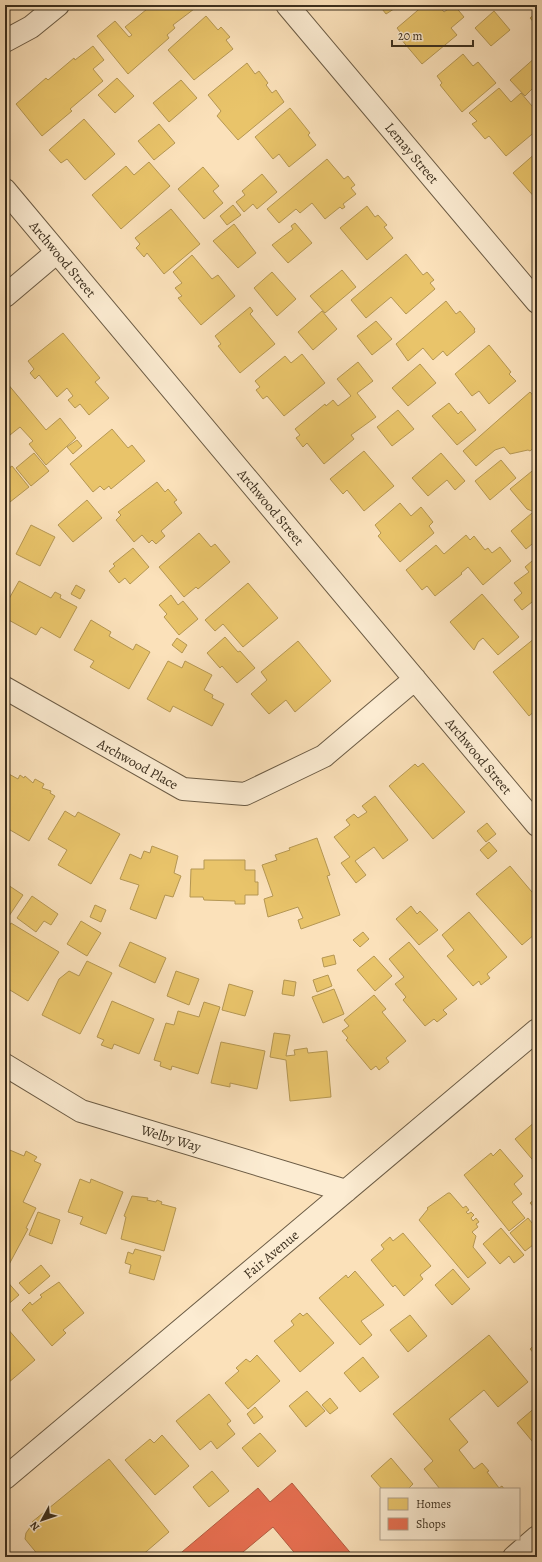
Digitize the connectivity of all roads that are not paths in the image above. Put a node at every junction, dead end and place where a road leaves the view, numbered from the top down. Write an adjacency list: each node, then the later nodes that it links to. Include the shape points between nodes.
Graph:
1 (58, 5): 3 (street, via 31,27)
2 (287, 5): 7 (street, Lemay Street)
3 (5, 41)
4 (5, 190): 5 (street, Archwood Street)
5 (57, 252): 6 (street); 8 (street, Archwood Street)
6 (5, 296)
7 (537, 302)
8 (416, 680): 9 (street, Archwood Place, via 324,756 245,794 183,789); 10 (street, Archwood Street)
9 (5, 688)
10 (537, 825)
11 (537, 1030): 13 (street, Fair Avenue)
12 (5, 1065): 13 (street, Welby Way, via 81,1111)
13 (346, 1191): 14 (street, Fair Avenue)
14 (5, 1478)
15 (537, 1537): 16 (street)
16 (514, 1557)

